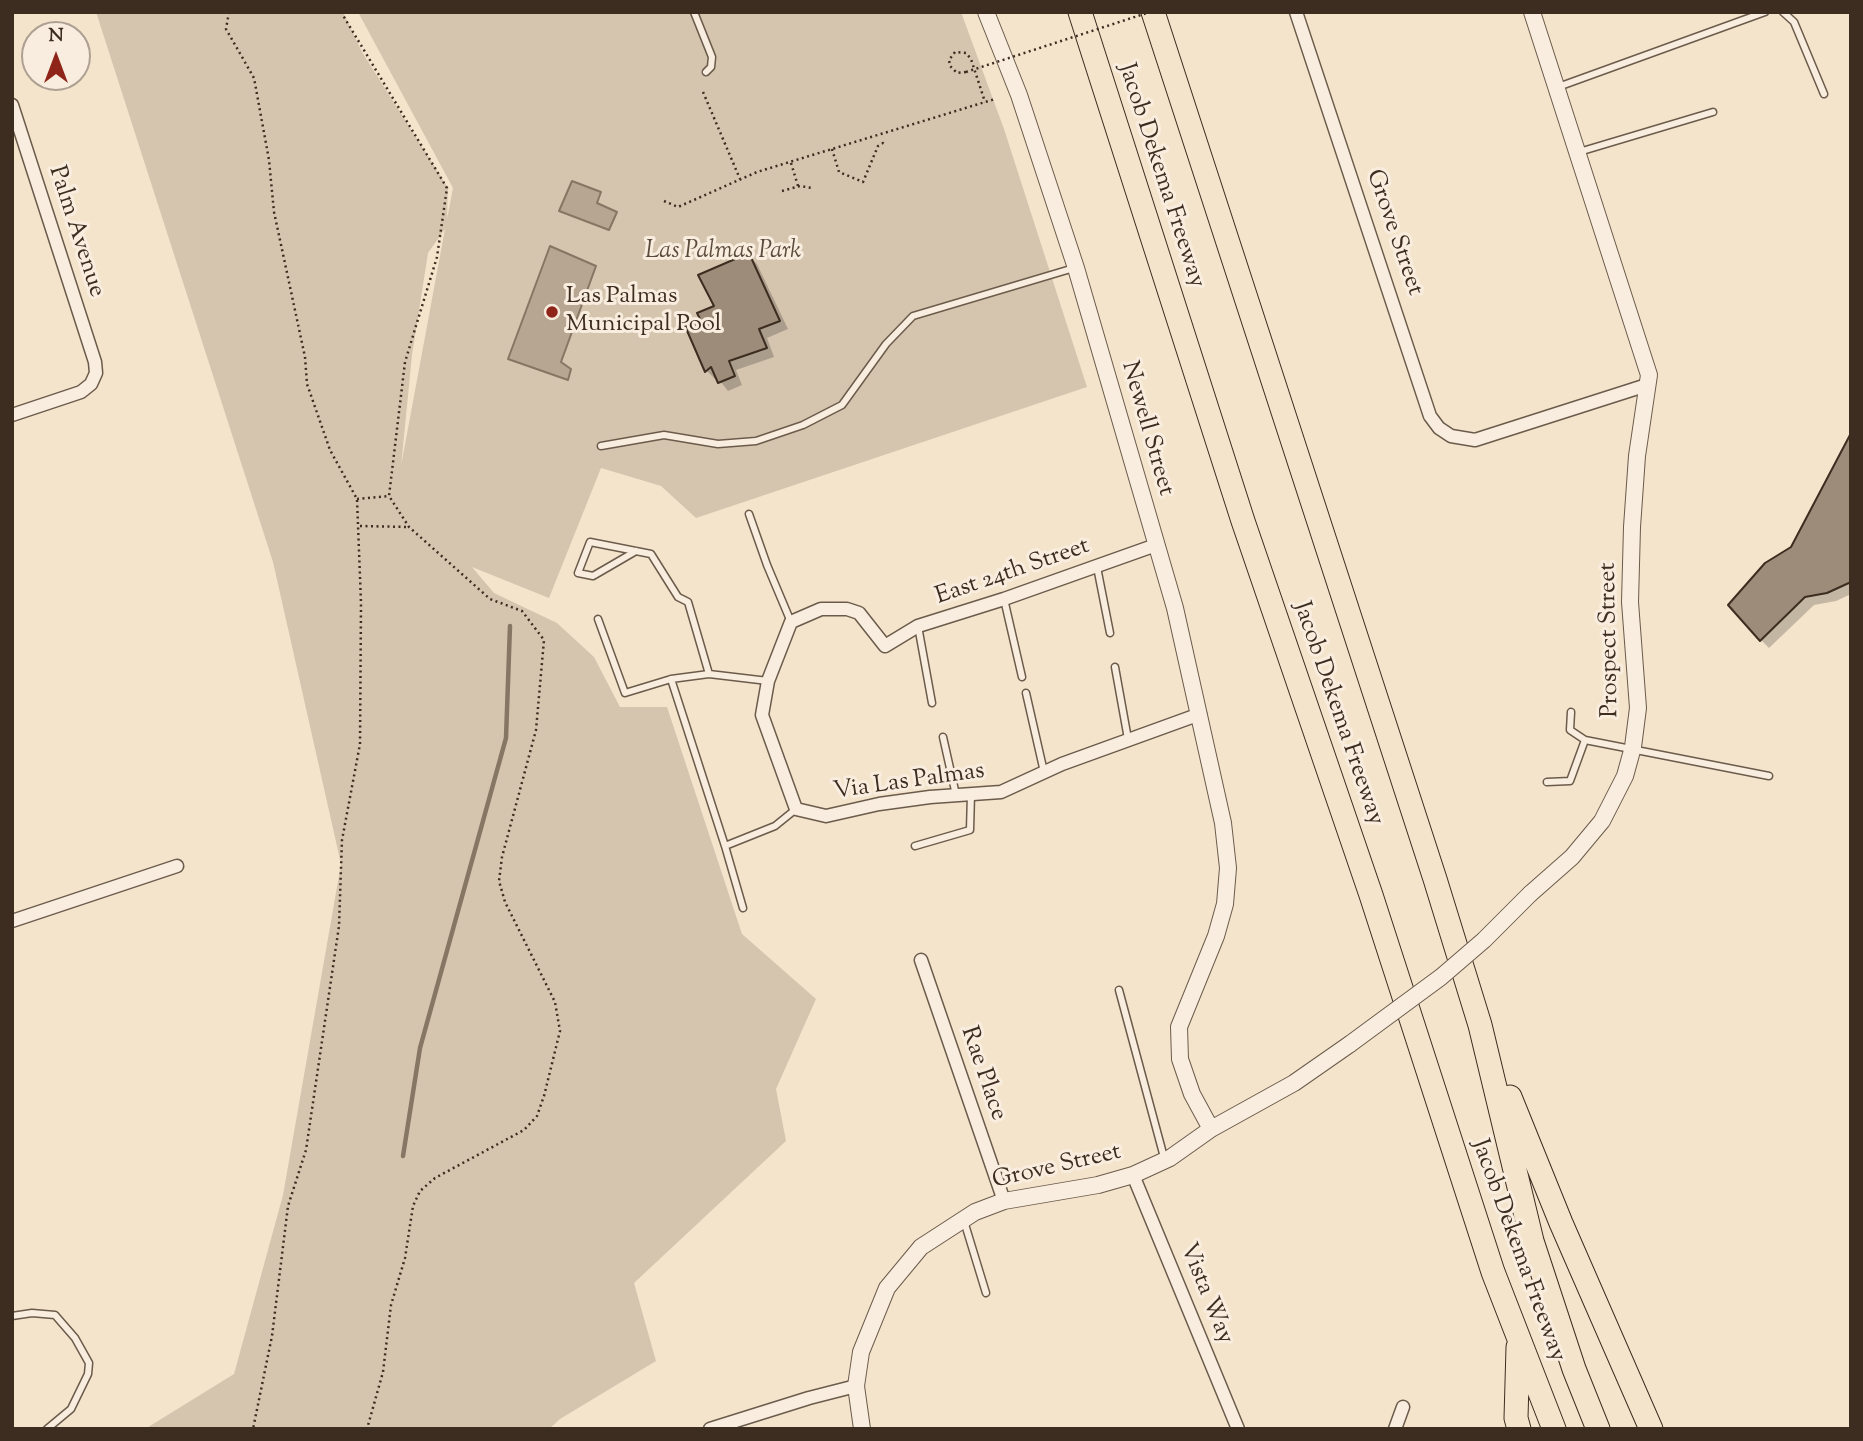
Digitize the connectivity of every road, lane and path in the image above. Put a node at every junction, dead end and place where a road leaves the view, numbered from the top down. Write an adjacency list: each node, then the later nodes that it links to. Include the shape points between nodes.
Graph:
1 (229, 12): 33 (path, via 226,29 254,78 307,384 330,450)
2 (341, 12): 32 (path, via 447,188 437,257 405,362)
3 (694, 12): 11 (lane, via 712,57)
4 (986, 12): 28 (street, Newell Street)
5 (1080, 12): 79 (highway, Jacob Dekema Freeway, via 1243,521)
6 (1151, 12): 16 (path, bridge, via 966,72 957,73 950,66 955,52 966,52 971,59); 71 (highway, Jacob Dekema Freeway)
7 (1296, 12): 29 (street, Grove Street, via 1430,416 1439,428 1451,436 1475,440)
8 (1532, 12): 12 (street, Prospect Street)
9 (1765, 12): 12 (lane)
10 (1783, 12): 14 (lane, via 1794,22)
11 (706, 72)
12 (1556, 88): 21 (street, Prospect Street)
13 (703, 92): 23 (path)
14 (1824, 94)
15 (995, 99): 16 (path)
16 (985, 102): 20 (path)
17 (12, 105): 30 (street, Palm Avenue, via 96,373 81,392)
18 (1713, 112): 21 (lane)
19 (884, 145): 20 (path, via 878,146 863,182 839,172)
20 (832, 149): 22 (path)
21 (1577, 152): 29 (street, Prospect Street, via 1649,375)
22 (791, 162): 23 (path); 24 (path)
23 (740, 179): 27 (path, via 678,207)
24 (798, 186): 25 (path); 26 (path)
25 (811, 188)
26 (782, 191)
27 (664, 201)
28 (1076, 268): 31 (lane, via 913,316 886,344 842,405 803,425 756,441 718,444 664,435); 37 (street, Newell Street)
29 (1647, 386): 57 (street, Prospect Street, via 1632,527 1630,602 1639,708)
30 (12, 415)
31 (601, 446)
32 (389, 496): 33 (path); 36 (path)
33 (357, 499): 35 (path)
34 (749, 514): 42 (lane)
35 (358, 526): 36 (path); 83 (path, via 360,744 342,840 339,926 306,1150 288,1206 272,1336)
36 (409, 527): 84 (path, via 490,599 522,611 544,640 536,730 499,881 555,1002 559,1031 537,1116 524,1130 435,1178 420,1191 413,1206 391,1305 383,1372)
37 (1156, 545): 39 (street, East 24th Street); 53 (street, Newell Street)
38 (636, 551): 38 (lane, via 590,542 578,573 593,576); 46 (lane, via 651,554 678,597 688,602)
39 (1097, 567): 40 (street, East 24th Street); 44 (lane)
40 (1004, 599): 43 (street, East 24th Street); 47 (lane)
41 (598, 619): 48 (lane, via 625,693)
42 (791, 622): 43 (street, East 24th Street, via 821,609 847,608 859,613 885,646); 49 (street)
43 (918, 626): 51 (lane)
44 (1111, 633)
45 (1115, 667): 55 (lane)
46 (709, 674): 48 (lane); 49 (lane)
47 (1022, 677)
48 (671, 679): 64 (lane)
49 (768, 681): 63 (street, via 762,715)
50 (1026, 693): 58 (lane)
51 (932, 703)
52 (1571, 712): 56 (lane, via 1570,730)
53 (1200, 713): 55 (street, Via Las Palmas); 72 (street, Newell Street, via 1228,868 1216,936 1179,1027 1180,1059)
54 (943, 737): 62 (lane)
55 (1128, 739): 58 (street, Via Las Palmas)
56 (1585, 740): 57 (lane); 60 (lane, via 1570,781)
57 (1633, 750): 59 (lane); 72 (street, Prospect Street, bridge, via 1602,821 1572,857 1484,940 1441,977 1294,1083)
58 (1044, 772): 61 (street, Via Las Palmas, via 1001,792)
59 (1769, 776)
60 (1547, 782)
61 (971, 794): 62 (street, Via Las Palmas); 65 (lane, via 970,830)
62 (956, 795): 63 (street, Via Las Palmas, via 825,816)
63 (796, 809): 64 (lane, via 775,826)
64 (725, 846): 67 (lane)
65 (915, 846)
66 (177, 866): 68 (street)
67 (743, 908)
68 (12, 921)
69 (921, 960): 75 (street, Rae Place)
70 (1119, 990): 73 (lane)
71 (1480, 1025): 91 (highway, Jacob Dekema Freeway, via 1532,1241); 92 (highway)
72 (1211, 1129): 73 (street, Grove Street)
73 (1165, 1160): 74 (street, Grove Street)
74 (1133, 1175): 75 (street, Grove Street); 87 (street, Vista Way)
75 (1004, 1201): 76 (street, Grove Street)
76 (963, 1219): 77 (lane); 80 (street, Grove Street, via 921,1247 887,1288 861,1352)
77 (986, 1293)
78 (12, 1316): 82 (lane, via 55,1315 89,1363 71,1409)
79 (1518, 1337): 89 (highway); 90 (highway, Jacob Dekema Freeway)
80 (856, 1386): 85 (street); 86 (street, Grove Street)
81 (1403, 1407): 88 (street)
82 (47, 1429)
83 (253, 1429)
84 (367, 1429)
85 (710, 1429)
86 (862, 1429)
87 (1238, 1429)
88 (1395, 1429)
89 (1519, 1429)
90 (1554, 1429)
91 (1598, 1429)
92 (1651, 1429)

